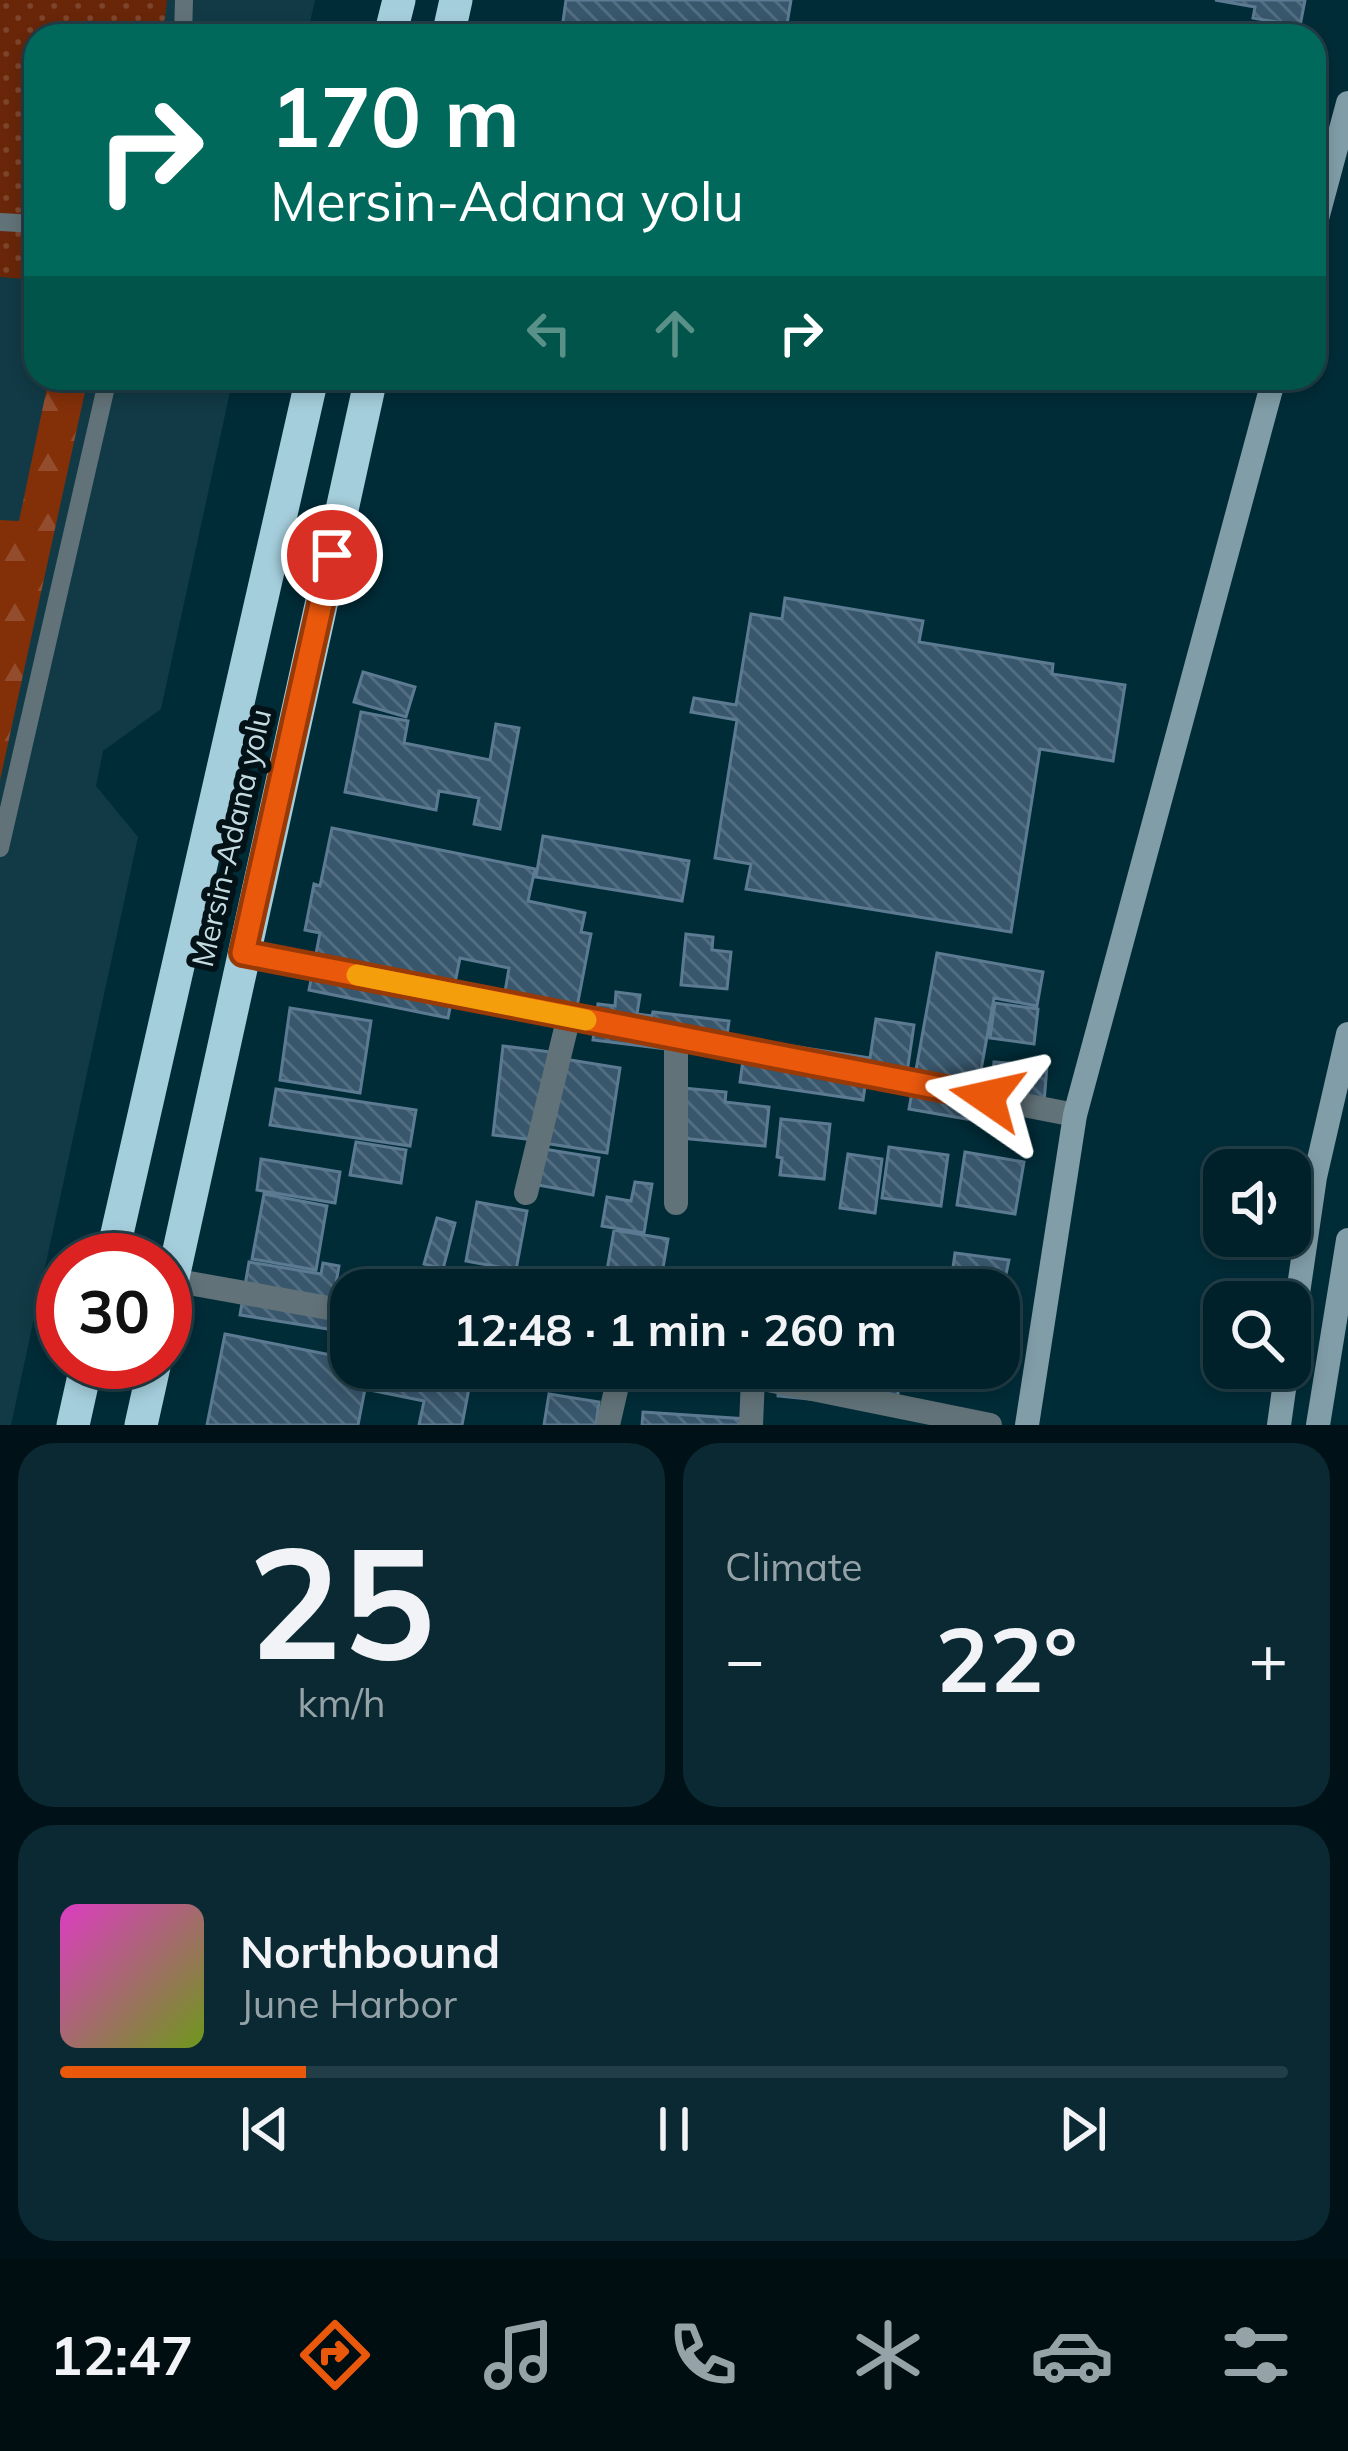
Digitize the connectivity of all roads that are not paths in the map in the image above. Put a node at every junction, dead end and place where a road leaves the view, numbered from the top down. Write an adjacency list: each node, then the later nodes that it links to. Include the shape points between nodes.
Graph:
1 (1348, 103): 2 (main road)
2 (1326, 185)
3 (105, 390): 7 (lane)
4 (309, 390): 15 (highway, Mersin-Adana yolu)
5 (368, 390): 8 (highway, Mersin-Adana yolu)
6 (1271, 390): 12 (main road)
7 (0, 848)
8 (243, 953): 9 (street); 16 (highway, Mersin-Adana yolu)
9 (569, 1016): 11 (street); 13 (street)
10 (1348, 1034): 19 (main road)
11 (676, 1037): 12 (street); 14 (street)
12 (1075, 1114): 33 (main road)
13 (526, 1193)
14 (676, 1203)
15 (117, 1233)
16 (182, 1233)
17 (1348, 1240): 18 (main road)
18 (1346, 1271): 35 (main road)
19 (1300, 1281)
20 (192, 1284): 21 (street)
21 (330, 1308)
22 (81, 1389): 28 (highway)
23 (149, 1389): 29 (highway)
24 (616, 1389): 30 (street)
25 (753, 1389): 31 (street)
26 (812, 1389): 32 (street)
27 (1284, 1389): 34 (main road)
28 (73, 1425)
29 (142, 1425)
30 (608, 1425)
31 (752, 1425)
32 (990, 1425)
33 (1028, 1425)
34 (1279, 1425)
35 (1318, 1425)

